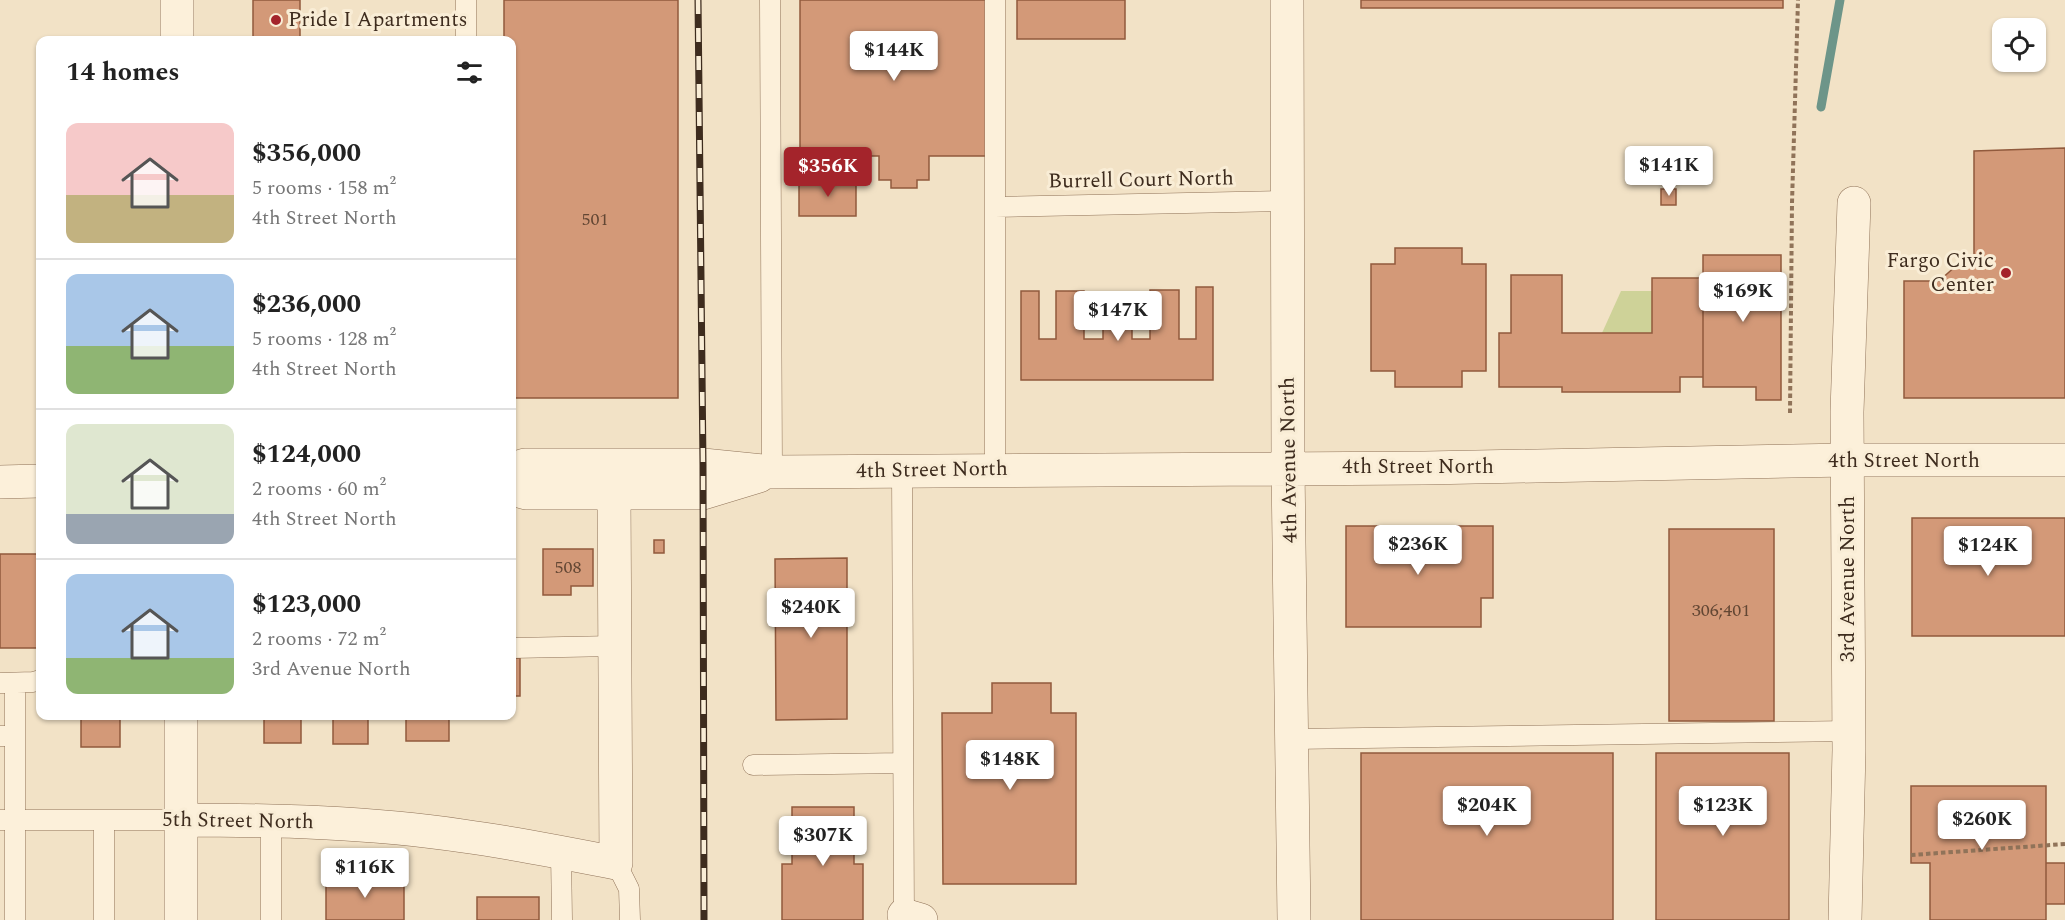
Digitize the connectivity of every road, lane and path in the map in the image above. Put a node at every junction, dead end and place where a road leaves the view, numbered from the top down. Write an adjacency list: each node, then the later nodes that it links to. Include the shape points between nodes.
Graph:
1 (177, 0): 7 (street)
2 (466, 0): 8 (lane)
3 (771, 0): 19 (lane)
4 (995, 0): 11 (lane)
5 (1287, 0): 9 (street, 4th Avenue North)
6 (1798, 0): 12 (path)
7 (177, 36)
8 (466, 36)
9 (1288, 201): 11 (lane, Burrell Court North); 16 (street, 4th Avenue North)
10 (1854, 203): 13 (street, 3rd Avenue North, via 1846,412)
11 (995, 207): 17 (lane)
12 (1790, 413)
13 (1848, 460): 14 (street, 4th Street North); 16 (street, 4th Street North); 29 (street, 3rd Avenue North)
14 (2065, 460)
15 (516, 468): 19 (street, 4th Street North, via 703,465)
16 (1288, 468): 17 (street, 4th Street North); 31 (street, 4th Avenue North)
17 (995, 469): 18 (street, 4th Street North)
18 (902, 470): 19 (street, 4th Street North); 32 (lane)
19 (772, 472): 23 (street, 4th Street North, via 703,493)
20 (36, 481): 21 (street)
21 (0, 482)
22 (516, 490): 23 (street, 4th Street North)
23 (614, 495): 24 (street)
24 (615, 646): 25 (lane); 41 (street)
25 (516, 648)
26 (36, 681): 27 (lane)
27 (7, 683): 30 (lane)
28 (181, 720): 36 (street)
29 (1849, 731): 31 (lane); 50 (street, 3rd Avenue North)
30 (7, 736): 34 (lane)
31 (1292, 739): 49 (street, 4th Avenue North)
32 (903, 764): 33 (lane); 42 (lane)
33 (753, 765)
34 (8, 820): 35 (lane, 5th Street North); 43 (lane)
35 (104, 820): 36 (lane, 5th Street North); 44 (lane)
36 (181, 820): 37 (street, 5th Street North); 45 (street)
37 (271, 820): 39 (street, 5th Street North, via 451,834); 46 (lane)
38 (2065, 844): 40 (path)
39 (561, 852): 41 (street, 5th Street North); 47 (lane)
40 (1911, 855)
41 (616, 863): 48 (lane, via 629,889)
42 (910, 918)
43 (15, 920)
44 (104, 920)
45 (181, 920)
46 (271, 920)
47 (562, 920)
48 (630, 920)
49 (1294, 920)
50 (1845, 920)

